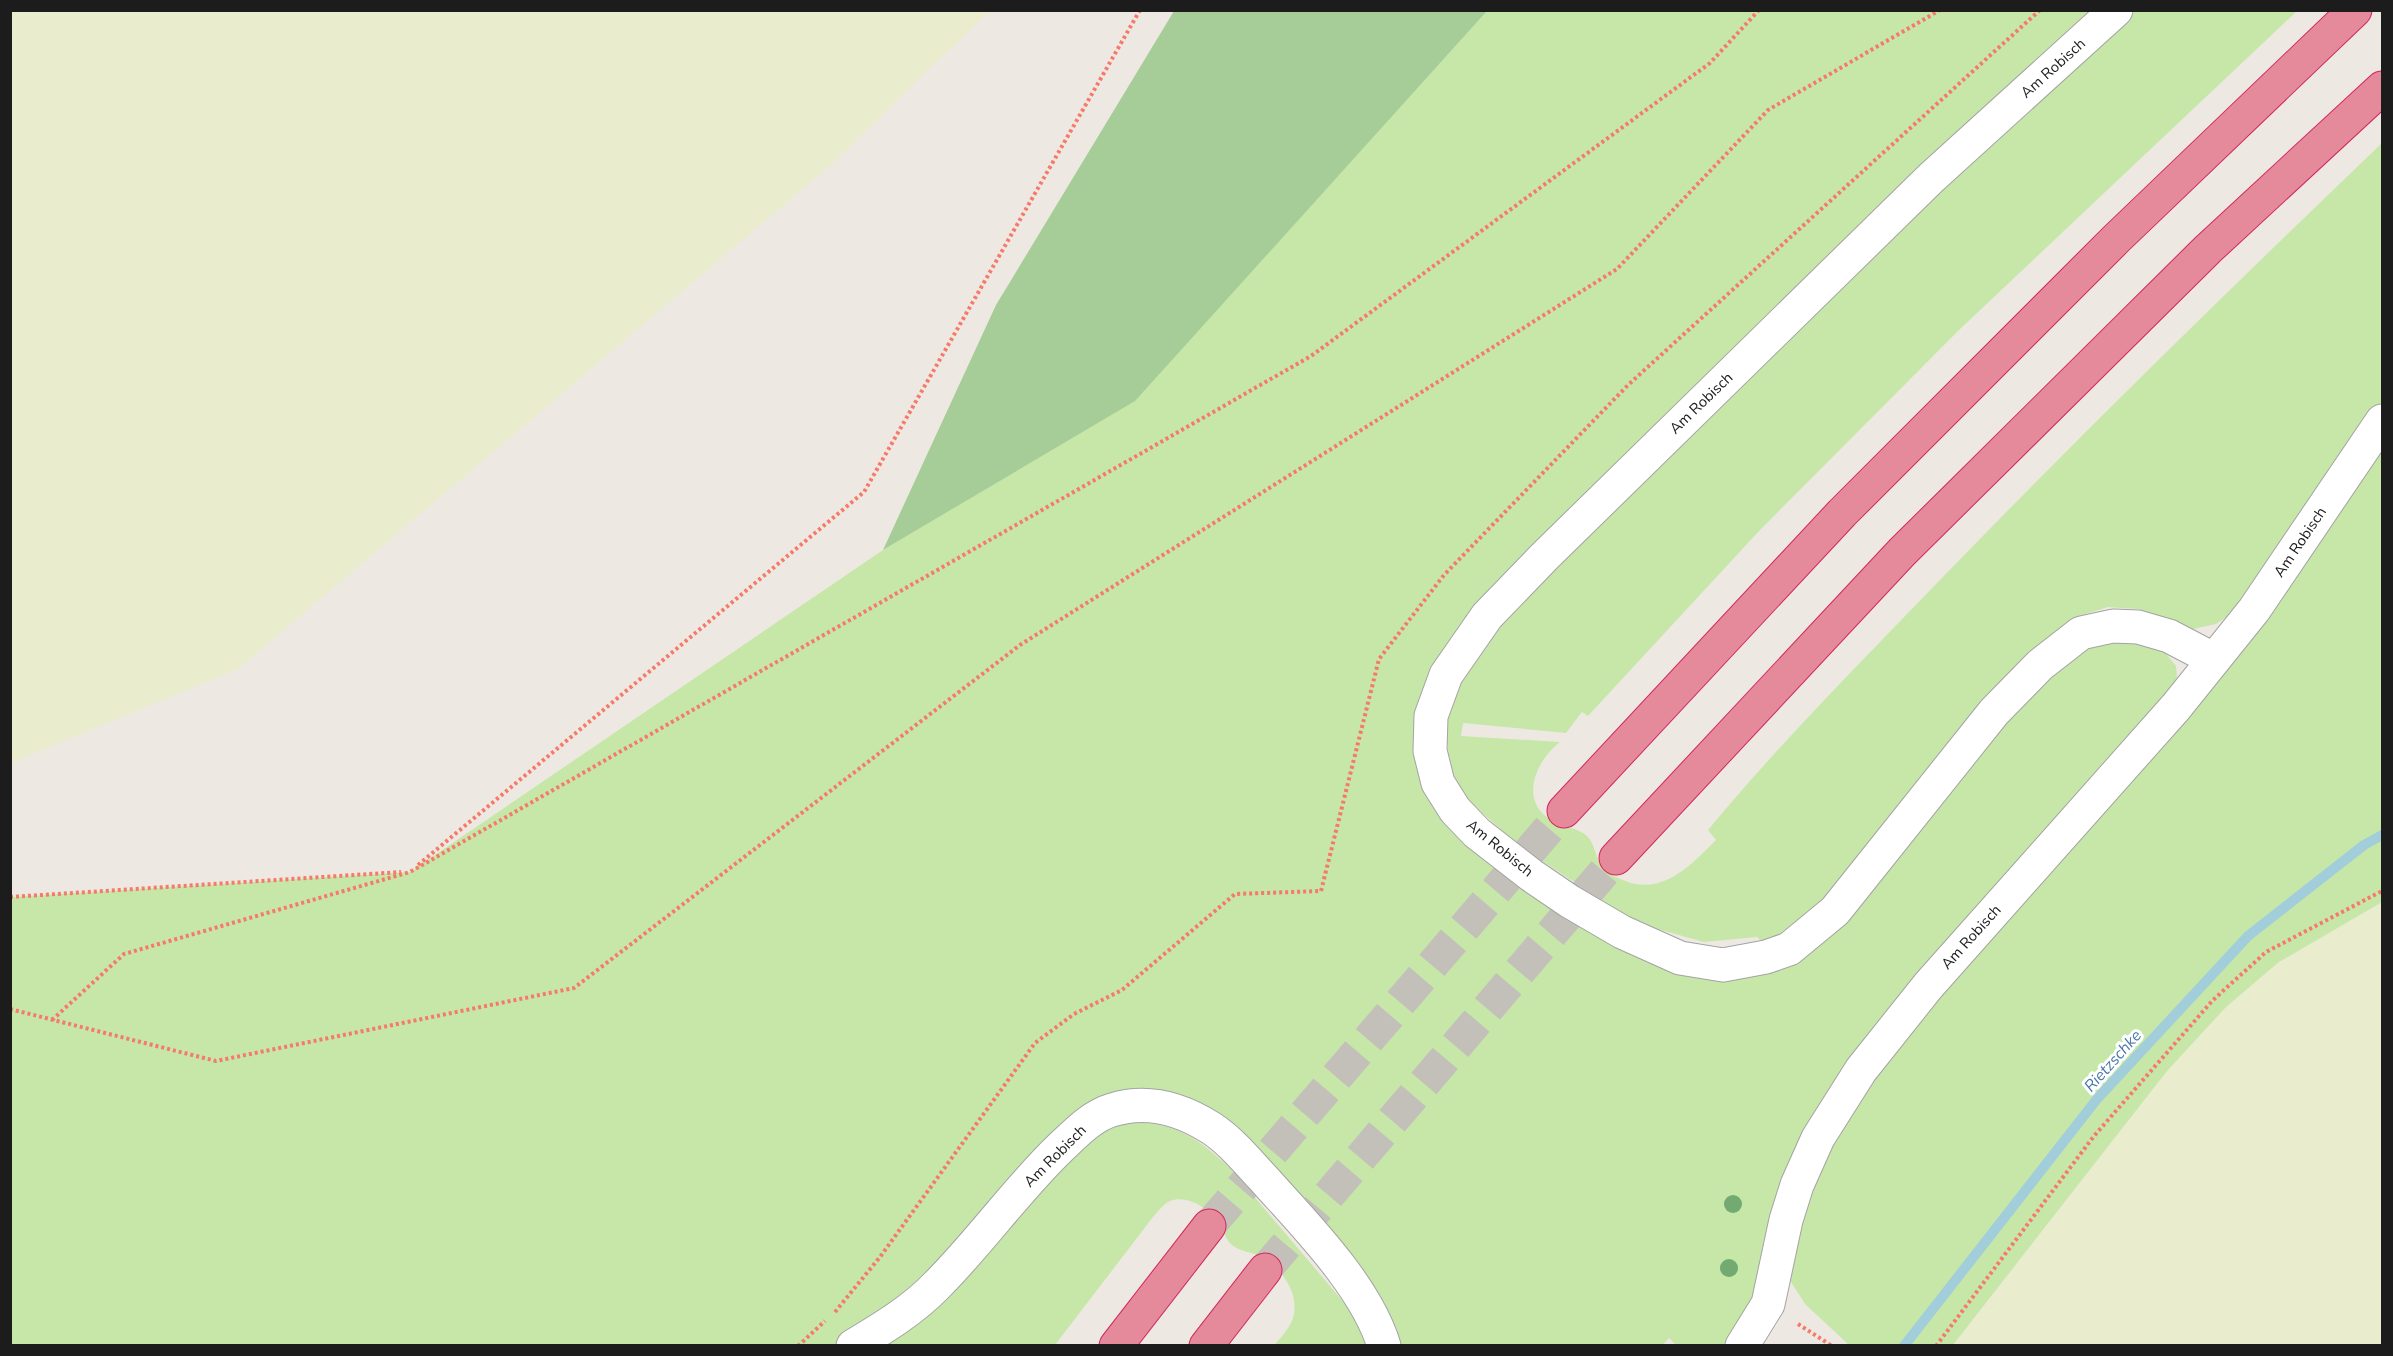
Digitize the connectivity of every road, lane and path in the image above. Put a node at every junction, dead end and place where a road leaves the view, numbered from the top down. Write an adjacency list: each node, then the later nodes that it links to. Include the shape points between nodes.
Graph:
1 (1140, 10): 12 (path, via 864,492)
2 (1759, 10): 12 (path, via 1710,63 1311,356)
3 (1940, 10): 16 (path, via 1768,110 1617,269 1020,645 574,988 216,1061)
4 (2040, 10): 19 (path, via 1628,385 1444,575 1379,659 1321,891 1235,894 1122,990 1074,1014 1035,1043 842,1306)
5 (2116, 10): 9 (lane, Am Robisch, via 1931,178 1487,616 1446,675 1431,716 1430,751 1438,783 1455,810 1531,875 1622,932 1680,958 1723,965 1789,949 1835,911 1994,712 2040,665 2081,633 2113,626 2138,627 2169,636)
6 (2355, 10): 10 (highway, via 2116,239 1842,513)
7 (2382, 88): 11 (highway, via 2208,249 1902,552)
8 (2382, 421): 9 (lane, Am Robisch, via 2254,610)
9 (2213, 658): 24 (lane, Am Robisch, via 2176,707 1928,986 1861,1070 1818,1138 1797,1185 1767,1304)
10 (1564, 811)
11 (1616, 858)
12 (410, 872): 14 (path); 16 (path, via 123,954)
13 (2382, 891): 25 (path, via 2266,952 2213,999 2094,1136)
14 (10, 897)
15 (10, 1009): 16 (path)
16 (52, 1020)
17 (1209, 1226): 21 (highway)
18 (1265, 1270): 22 (highway)
19 (798, 1346)
20 (853, 1346): 23 (lane, Am Robisch, via 889,1325 937,1286 1043,1164 1091,1120 1132,1105 1157,1105 1184,1114 1212,1128 1239,1152 1336,1263 1370,1310)
21 (1116, 1346)
22 (1206, 1346)
23 (1384, 1346)
24 (1742, 1346)
25 (1936, 1346)

